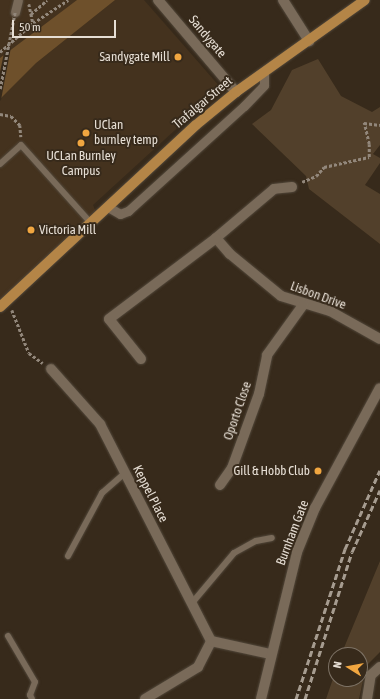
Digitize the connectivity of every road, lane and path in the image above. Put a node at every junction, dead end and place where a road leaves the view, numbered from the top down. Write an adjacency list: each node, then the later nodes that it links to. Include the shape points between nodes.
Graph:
1 (18, 0): 8 (street)
2 (28, 0): 9 (path)
3 (47, 0): 9 (path)
4 (68, 0): 10 (path)
5 (158, 0): 15 (street, Sandygate)
6 (283, 0): 11 (street)
7 (365, 0): 11 (main road, Trafalgar Street)
8 (15, 12): 14 (path, bridge)
9 (31, 14): 10 (path)
10 (33, 23): 12 (path)
11 (309, 41): 13 (main road, Trafalgar Street)
12 (0, 52)
13 (264, 73): 15 (main road, Trafalgar Street); 21 (street, via 264,85 244,106 128,211 120,214)
14 (0, 89)
15 (236, 92): 21 (main road, Trafalgar Street, via 196,125)
16 (0, 114): 18 (path, via 11,116 20,124)
17 (380, 125): 20 (path, via 364,123 369,158 324,167 316,176)
18 (21, 145): 19 (lane); 22 (lane)
19 (0, 164)
20 (292, 187): 23 (street, via 274,189)
21 (108, 207): 22 (main road, Trafalgar Street)
22 (91, 223): 25 (main road, Trafalgar Street)
23 (216, 238): 24 (street, Lisbon Drive, via 230,254 281,296); 28 (street, via 109,319)
24 (303, 305): 27 (street, Lisbon Drive, via 330,311); 32 (street, Oporto Close, via 266,355 259,394 232,468)
25 (0, 307)
26 (14, 313): 29 (path, via 29,352)
27 (380, 339)
28 (141, 359)
29 (51, 369): 31 (street, Keppel Place, via 100,424)
30 (380, 388): 38 (street, Burnham Gate, via 322,495 297,552)
31 (125, 474): 34 (lane, via 102,493); 35 (street, Keppel Place)
32 (220, 485)
33 (272, 538): 35 (lane, via 256,541 234,553)
34 (68, 556)
35 (192, 603): 37 (street, Keppel Place)
36 (8, 636): 40 (lane, via 35,682 30,696)
37 (211, 641): 38 (street); 41 (street, via 198,667)
38 (270, 654): 42 (street, Burnham Gate)
39 (380, 667): 43 (street, via 371,675)
40 (32, 699)
41 (145, 699)
42 (261, 699)
43 (368, 699)

